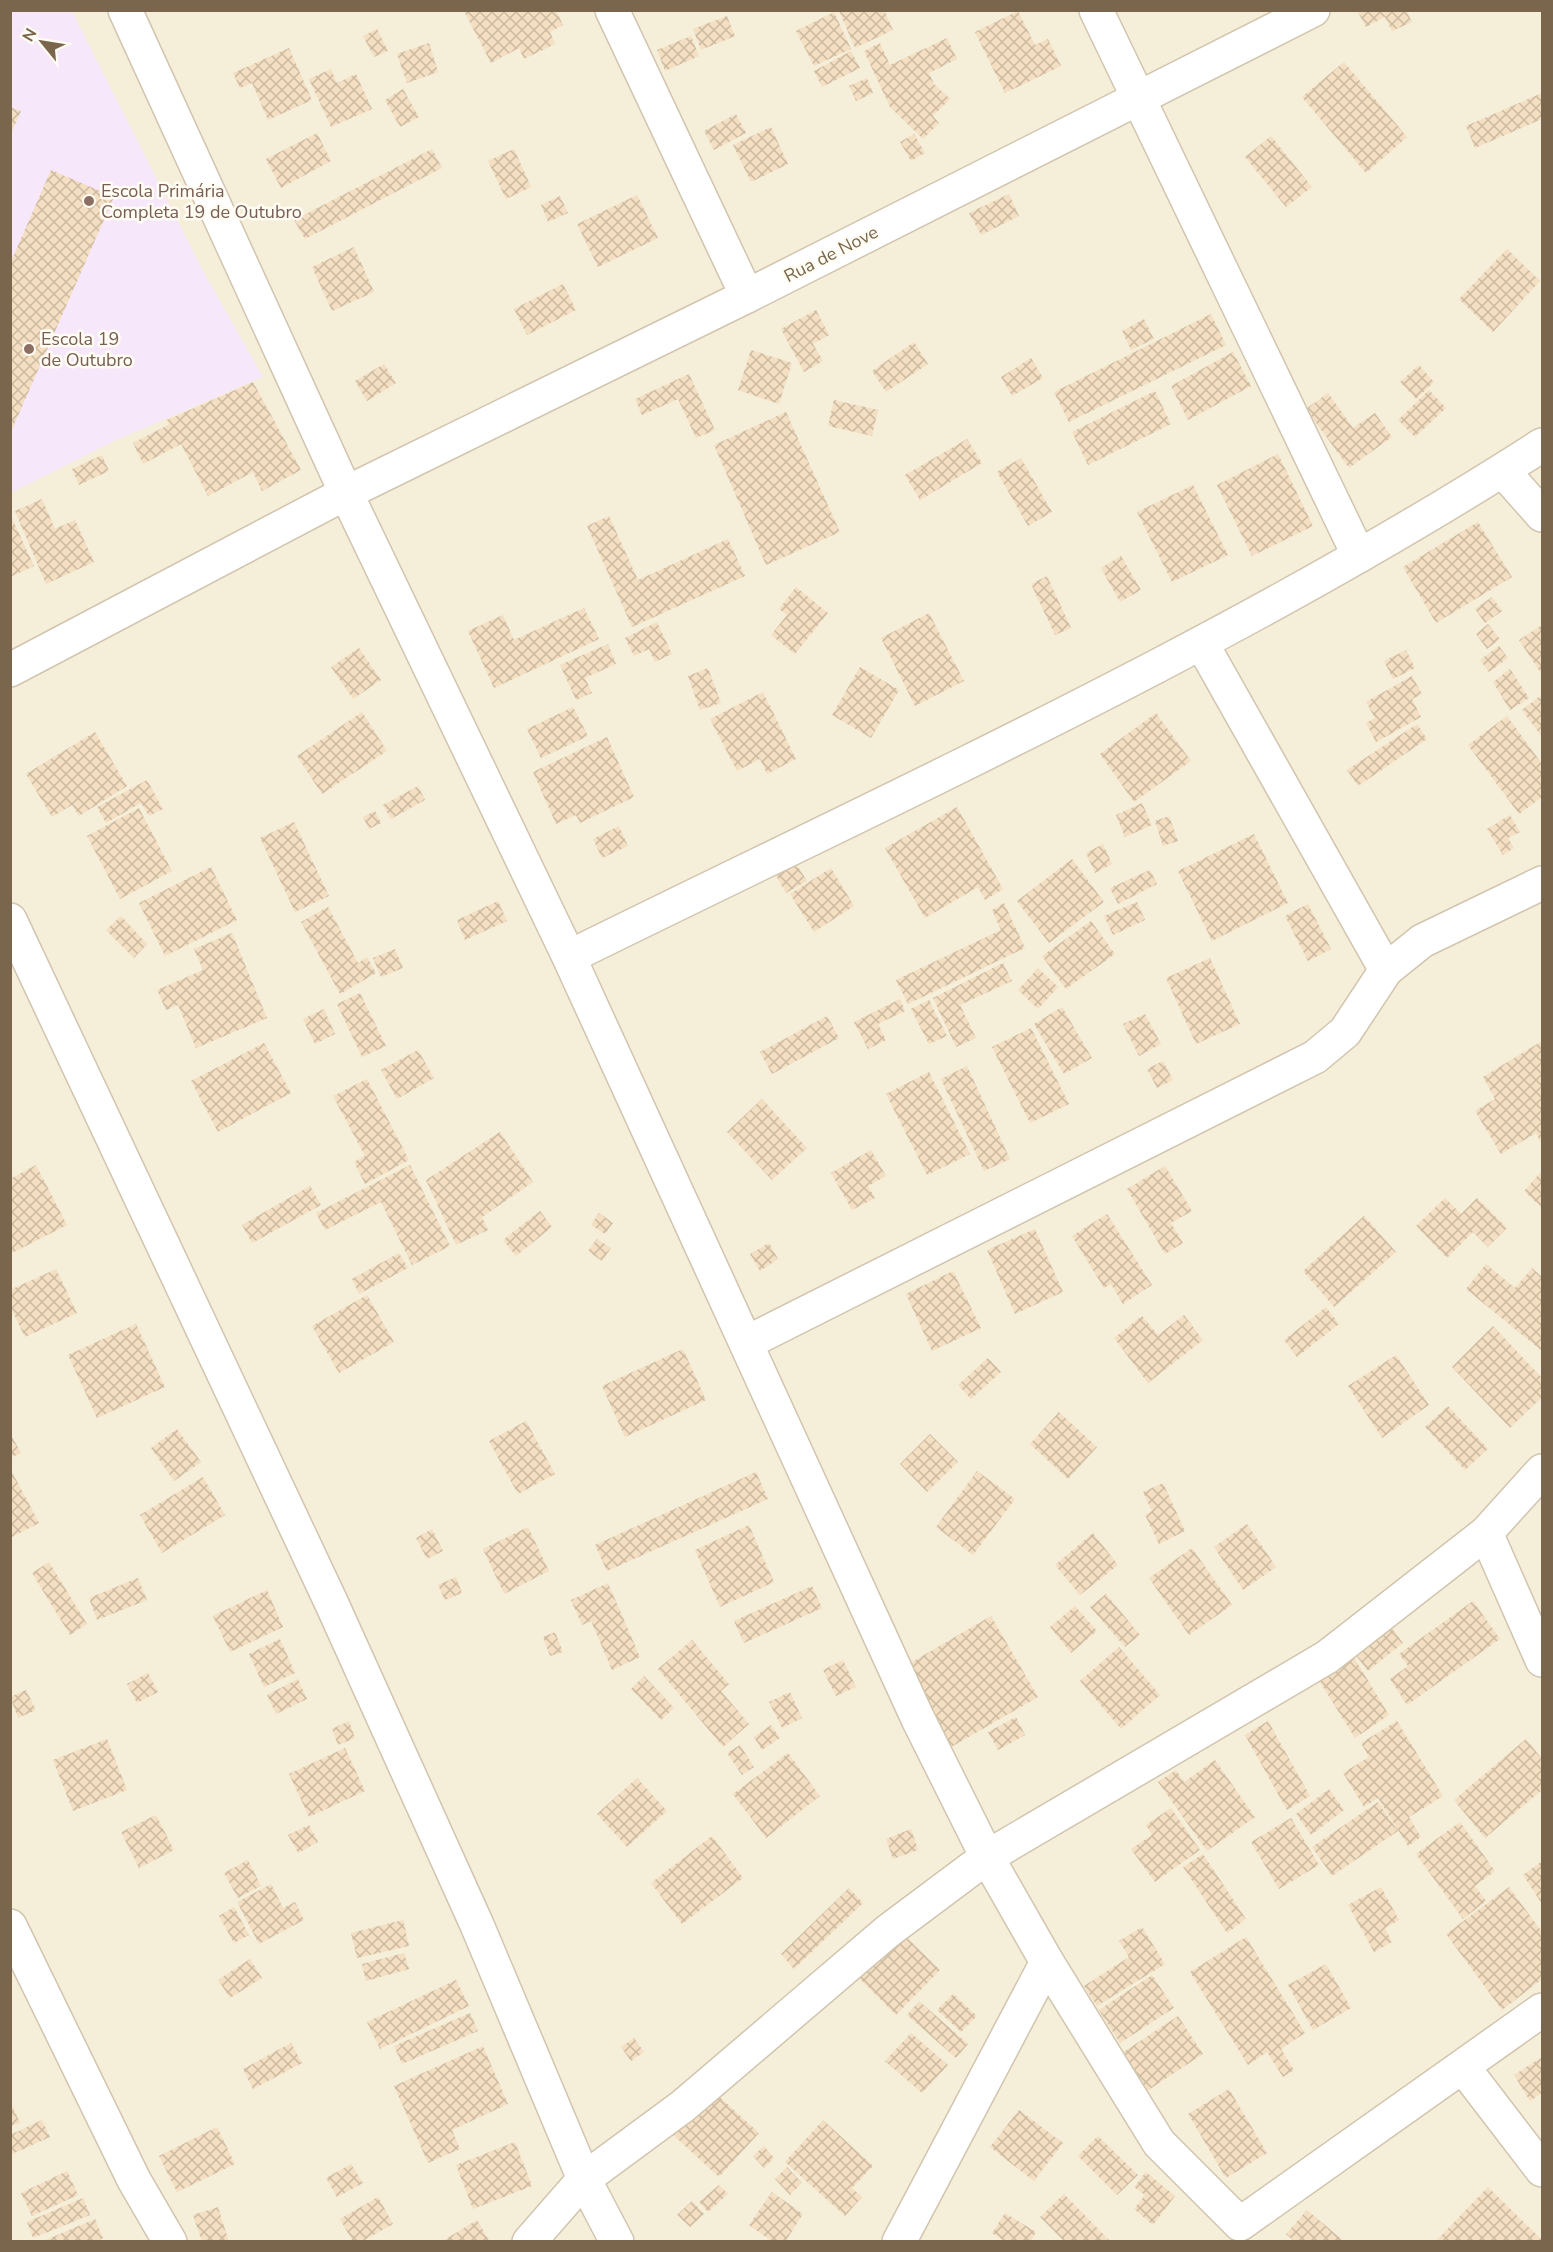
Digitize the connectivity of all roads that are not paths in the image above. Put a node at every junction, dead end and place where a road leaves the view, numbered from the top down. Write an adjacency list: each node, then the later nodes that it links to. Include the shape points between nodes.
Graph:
1 (125, 10): 9 (street)
2 (612, 10): 6 (street)
3 (1096, 10): 5 (street)
4 (1313, 10): 5 (street, Rua de Nove)
5 (1138, 99): 6 (street, Rua de Nove); 11 (street)
6 (747, 296): 9 (street, Rua de Nove)
7 (1542, 445): 8 (street)
8 (1503, 471): 10 (street); 11 (street)
9 (346, 493): 13 (street, Rua de Nove); 16 (street)
10 (1542, 515)
11 (1359, 556): 12 (street)
12 (1202, 644): 16 (street); 17 (street)
13 (10, 670)
14 (1541, 887): 17 (street, via 1422,941)
15 (10, 920): 28 (street, via 332,1602 477,1925)
16 (569, 957): 18 (street)
17 (1386, 970): 18 (street, via 1345,1032 1315,1057)
18 (746, 1343): 22 (street, via 918,1719)
19 (1542, 1471): 20 (street)
20 (1486, 1533): 21 (street); 22 (street, via 1327,1657)
21 (1542, 1660)
22 (987, 1857): 24 (street); 28 (street, via 888,1931 683,2106)
23 (10, 1926): 30 (street, via 134,2180)
24 (1047, 1962): 29 (street, via 1159,2143); 33 (street)
25 (1542, 2010): 26 (street)
26 (1463, 2067): 27 (street); 29 (street)
27 (1542, 2170)
28 (584, 2179): 31 (street); 32 (street)
29 (1252, 2233)
30 (170, 2241)
31 (529, 2241)
32 (618, 2241)
33 (899, 2241)

